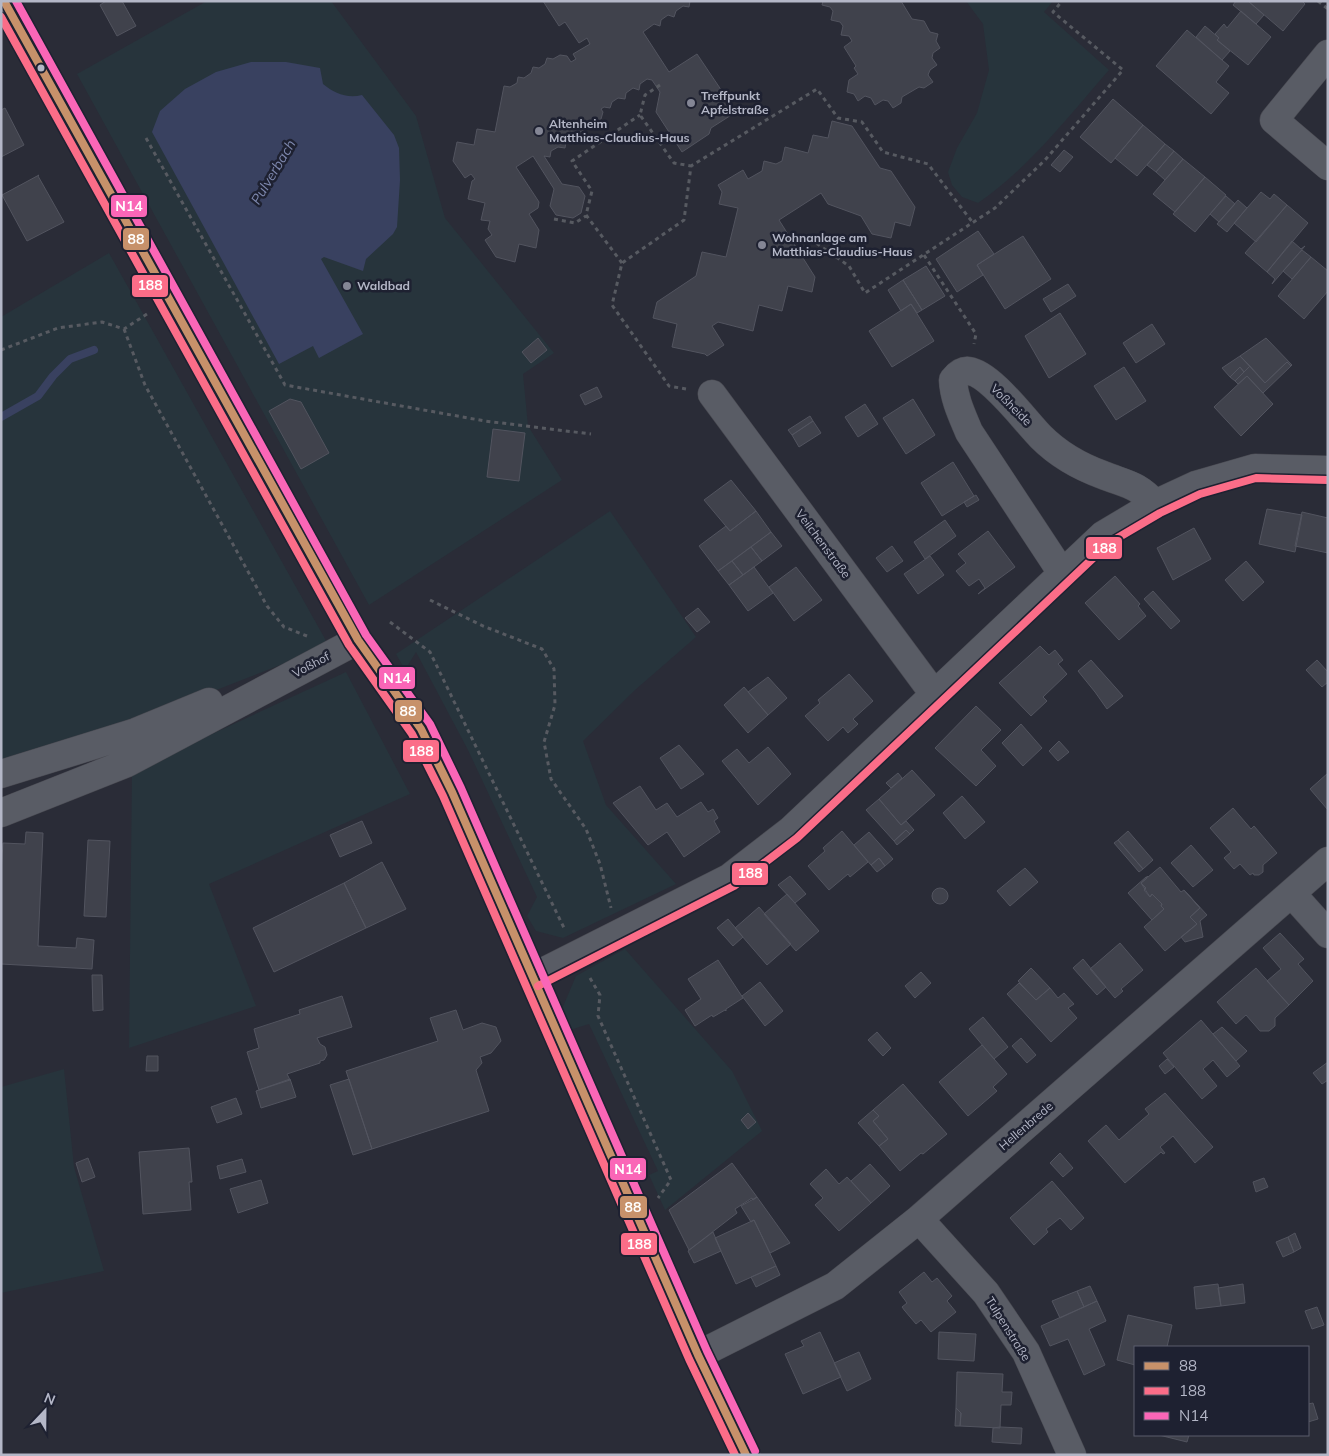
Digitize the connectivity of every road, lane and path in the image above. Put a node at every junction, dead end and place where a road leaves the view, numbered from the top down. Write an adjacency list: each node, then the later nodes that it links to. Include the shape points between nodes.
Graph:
1 (4, 1): 17 (street)
2 (1062, 1): 13 (path, via 1053,12 1122,70 1045,160 995,208)
3 (1318, 1): 4 (path)
4 (1328, 9)
5 (1328, 54): 10 (street, via 1274,120)
6 (660, 85): 7 (path, via 645,95)
7 (640, 115): 9 (path, via 674,163); 11 (path, via 572,161 592,191)
8 (146, 138): 22 (path, via 285,385 485,421)
9 (691, 166): 13 (path, via 817,90 838,118 862,122 883,152 928,164); 16 (path, via 684,220)
10 (1328, 166)
11 (586, 215): 12 (path, via 575,223); 16 (path)
12 (554, 219)
13 (973, 223): 15 (path)
14 (794, 235): 15 (path, via 816,243 849,266 865,293)
15 (924, 254): 20 (path, via 976,334)
16 (622, 263): 21 (path, via 612,305 669,386)
17 (169, 301): 18 (path); 29 (street)
18 (124, 329): 19 (path, via 102,322 58,328); 28 (path, via 145,385 266,606 284,627)
19 (1, 350)
20 (968, 370): 24 (street, Voßheide, via 1002,394 1042,438 1066,457 1146,493); 25 (street, via 953,380 960,411 970,432)
21 (712, 394): 30 (street, Veilchenstraße)
22 (591, 434)
23 (1328, 470): 24 (street, via 1255,468 1196,486)
24 (1155, 504): 25 (street, via 1103,535)
25 (1062, 573): 30 (street)
26 (430, 600): 35 (path, via 483,626 542,649 554,669 555,705 544,742 551,779 586,829 600,864)
27 (390, 622): 37 (path, via 430,652)
28 (308, 637)
29 (358, 640): 31 (street, Voßhof, via 136,732); 32 (street, Voßhof, via 127,763); 38 (street, via 421,729)
30 (934, 694): 35 (street, via 791,830 737,872)
31 (1, 774)
32 (1, 813)
33 (1328, 861): 34 (street, Hellenbrede)
34 (1292, 894): 36 (street); 39 (street, Hellenbrede)
35 (618, 934): 37 (street)
36 (1328, 934)
37 (577, 955): 38 (street); 40 (path, via 600,995 598,1016 671,1180)
38 (534, 977): 40 (street)
39 (919, 1220): 41 (street, Hellenbrede, via 835,1286); 43 (street, Tulpenstraße, via 986,1293 1026,1352)
40 (641, 1223): 41 (street)
41 (698, 1355): 42 (street)
42 (746, 1455)
43 (1072, 1455)

